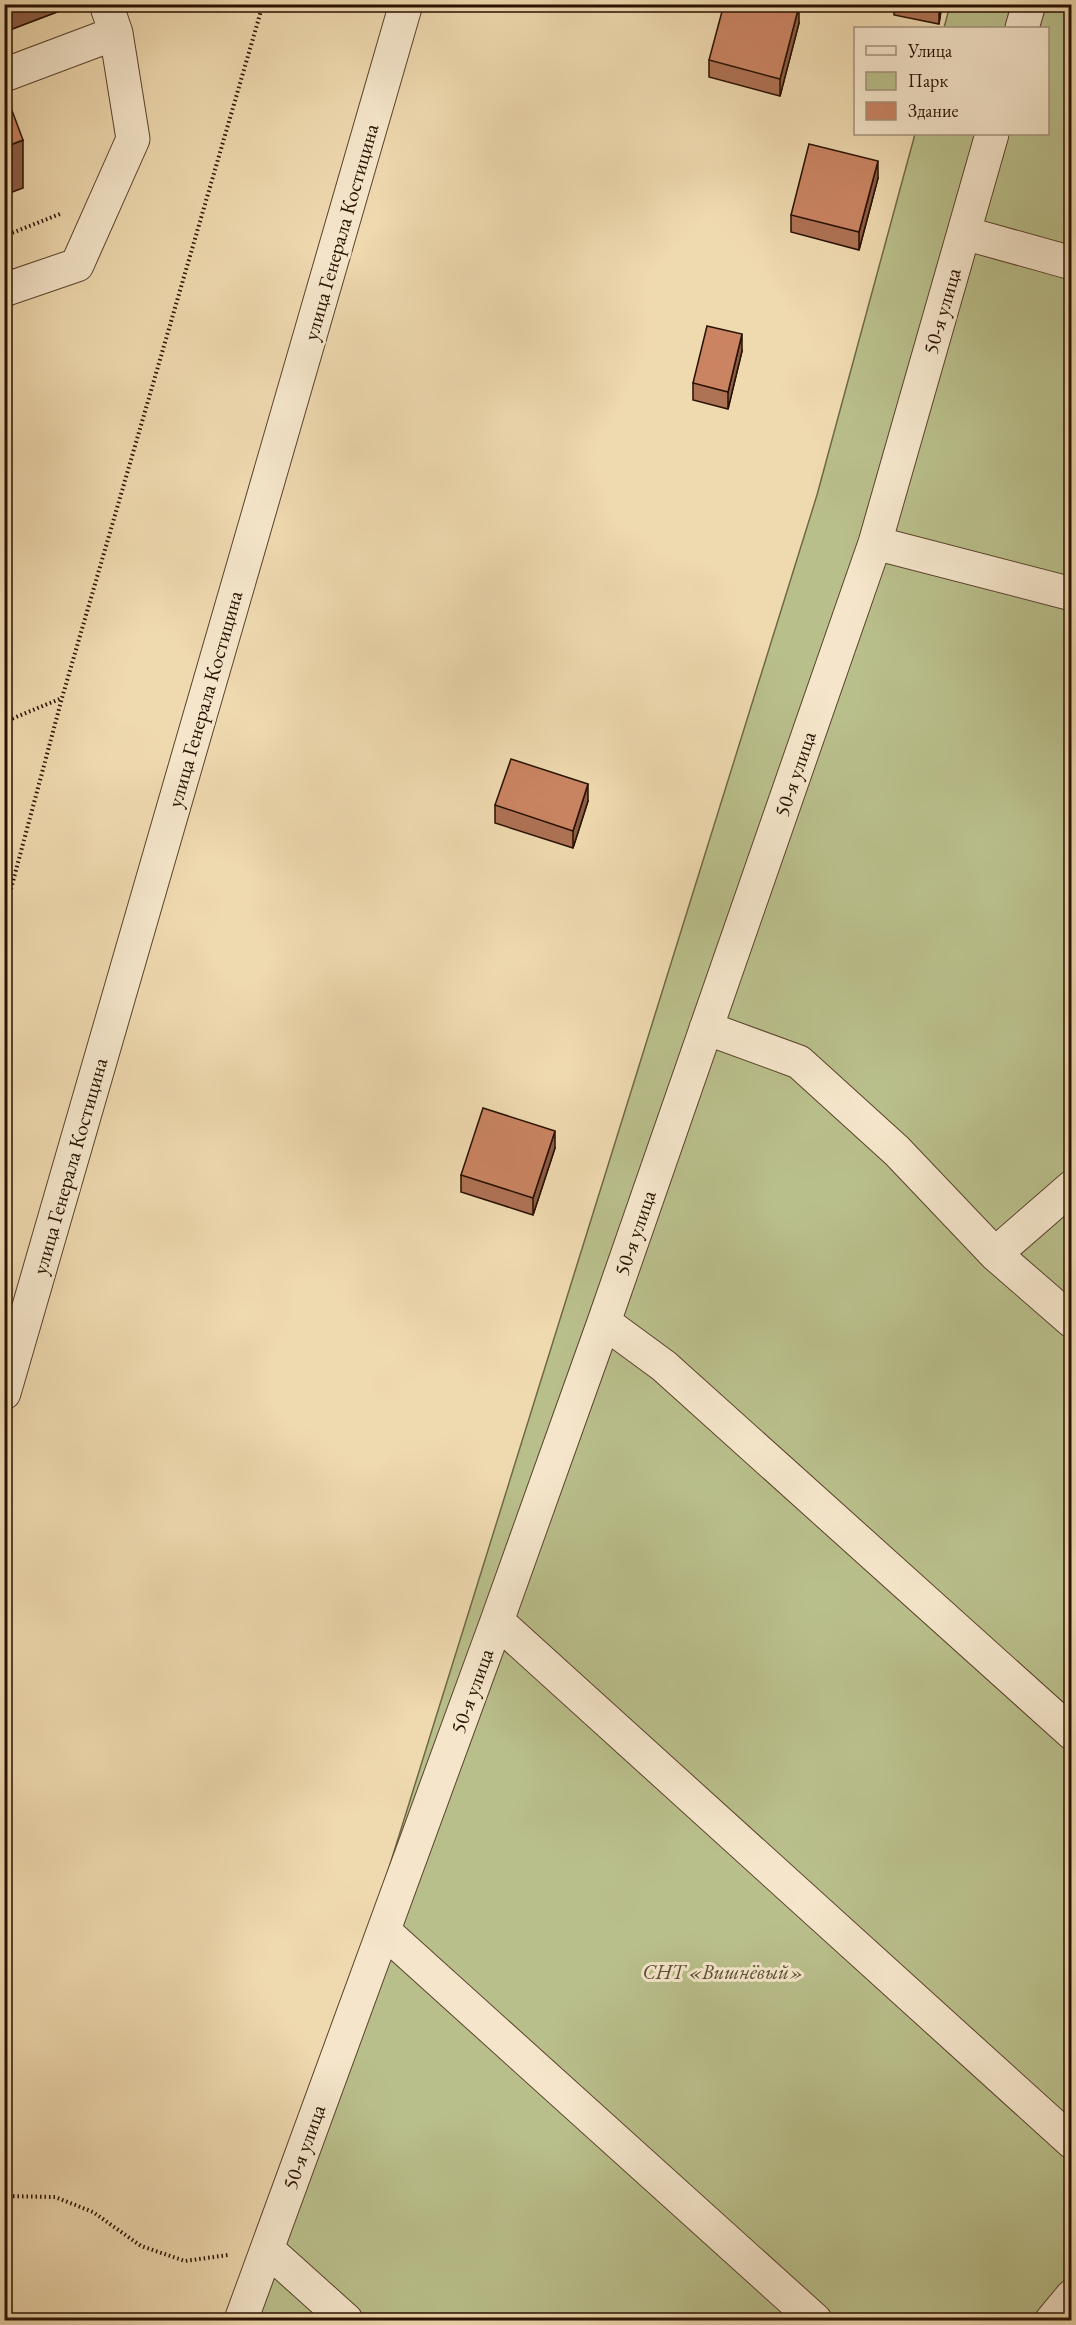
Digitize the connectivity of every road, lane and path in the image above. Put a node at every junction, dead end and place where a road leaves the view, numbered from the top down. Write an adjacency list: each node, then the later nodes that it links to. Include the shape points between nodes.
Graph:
1 (263, 4): 15 (path)
2 (406, 4): 23 (street, улица Генерала Костицина)
3 (1029, 4): 5 (street)
4 (111, 19): 6 (street); 12 (street, via 133,139 77,265)
5 (1022, 27)
6 (4, 75)
7 (992, 135): 9 (street, 50-я улица)
8 (69, 211): 10 (path)
9 (964, 233): 11 (street); 13 (street, 50-я улица)
10 (4, 236)
11 (1071, 263)
12 (4, 290)
13 (875, 543): 14 (street); 18 (street, 50-я улица)
14 (1071, 594)
15 (62, 698): 16 (path); 17 (path)
16 (4, 722)
17 (4, 915)
18 (706, 1028): 20 (street, via 799,1062 897,1151); 22 (street, 50-я улица)
19 (1071, 1187): 20 (street)
20 (995, 1254): 21 (street)
21 (1071, 1321)
22 (604, 1322): 24 (street, 50-я улица); 25 (street, via 664,1366)
23 (4, 1393)
24 (497, 1621): 26 (street, 50-я улица); 27 (street)
25 (1071, 1733)
26 (384, 1931): 29 (street, 50-я улица); 33 (street)
27 (1071, 2142)
28 (4, 2196): 29 (path, via 55,2197 93,2212 141,2246 185,2261)
29 (267, 2249): 31 (street, 50-я улица); 32 (street)
30 (1071, 2296): 34 (street)
31 (240, 2320)
32 (346, 2320)
33 (815, 2320)
34 (1052, 2320)

